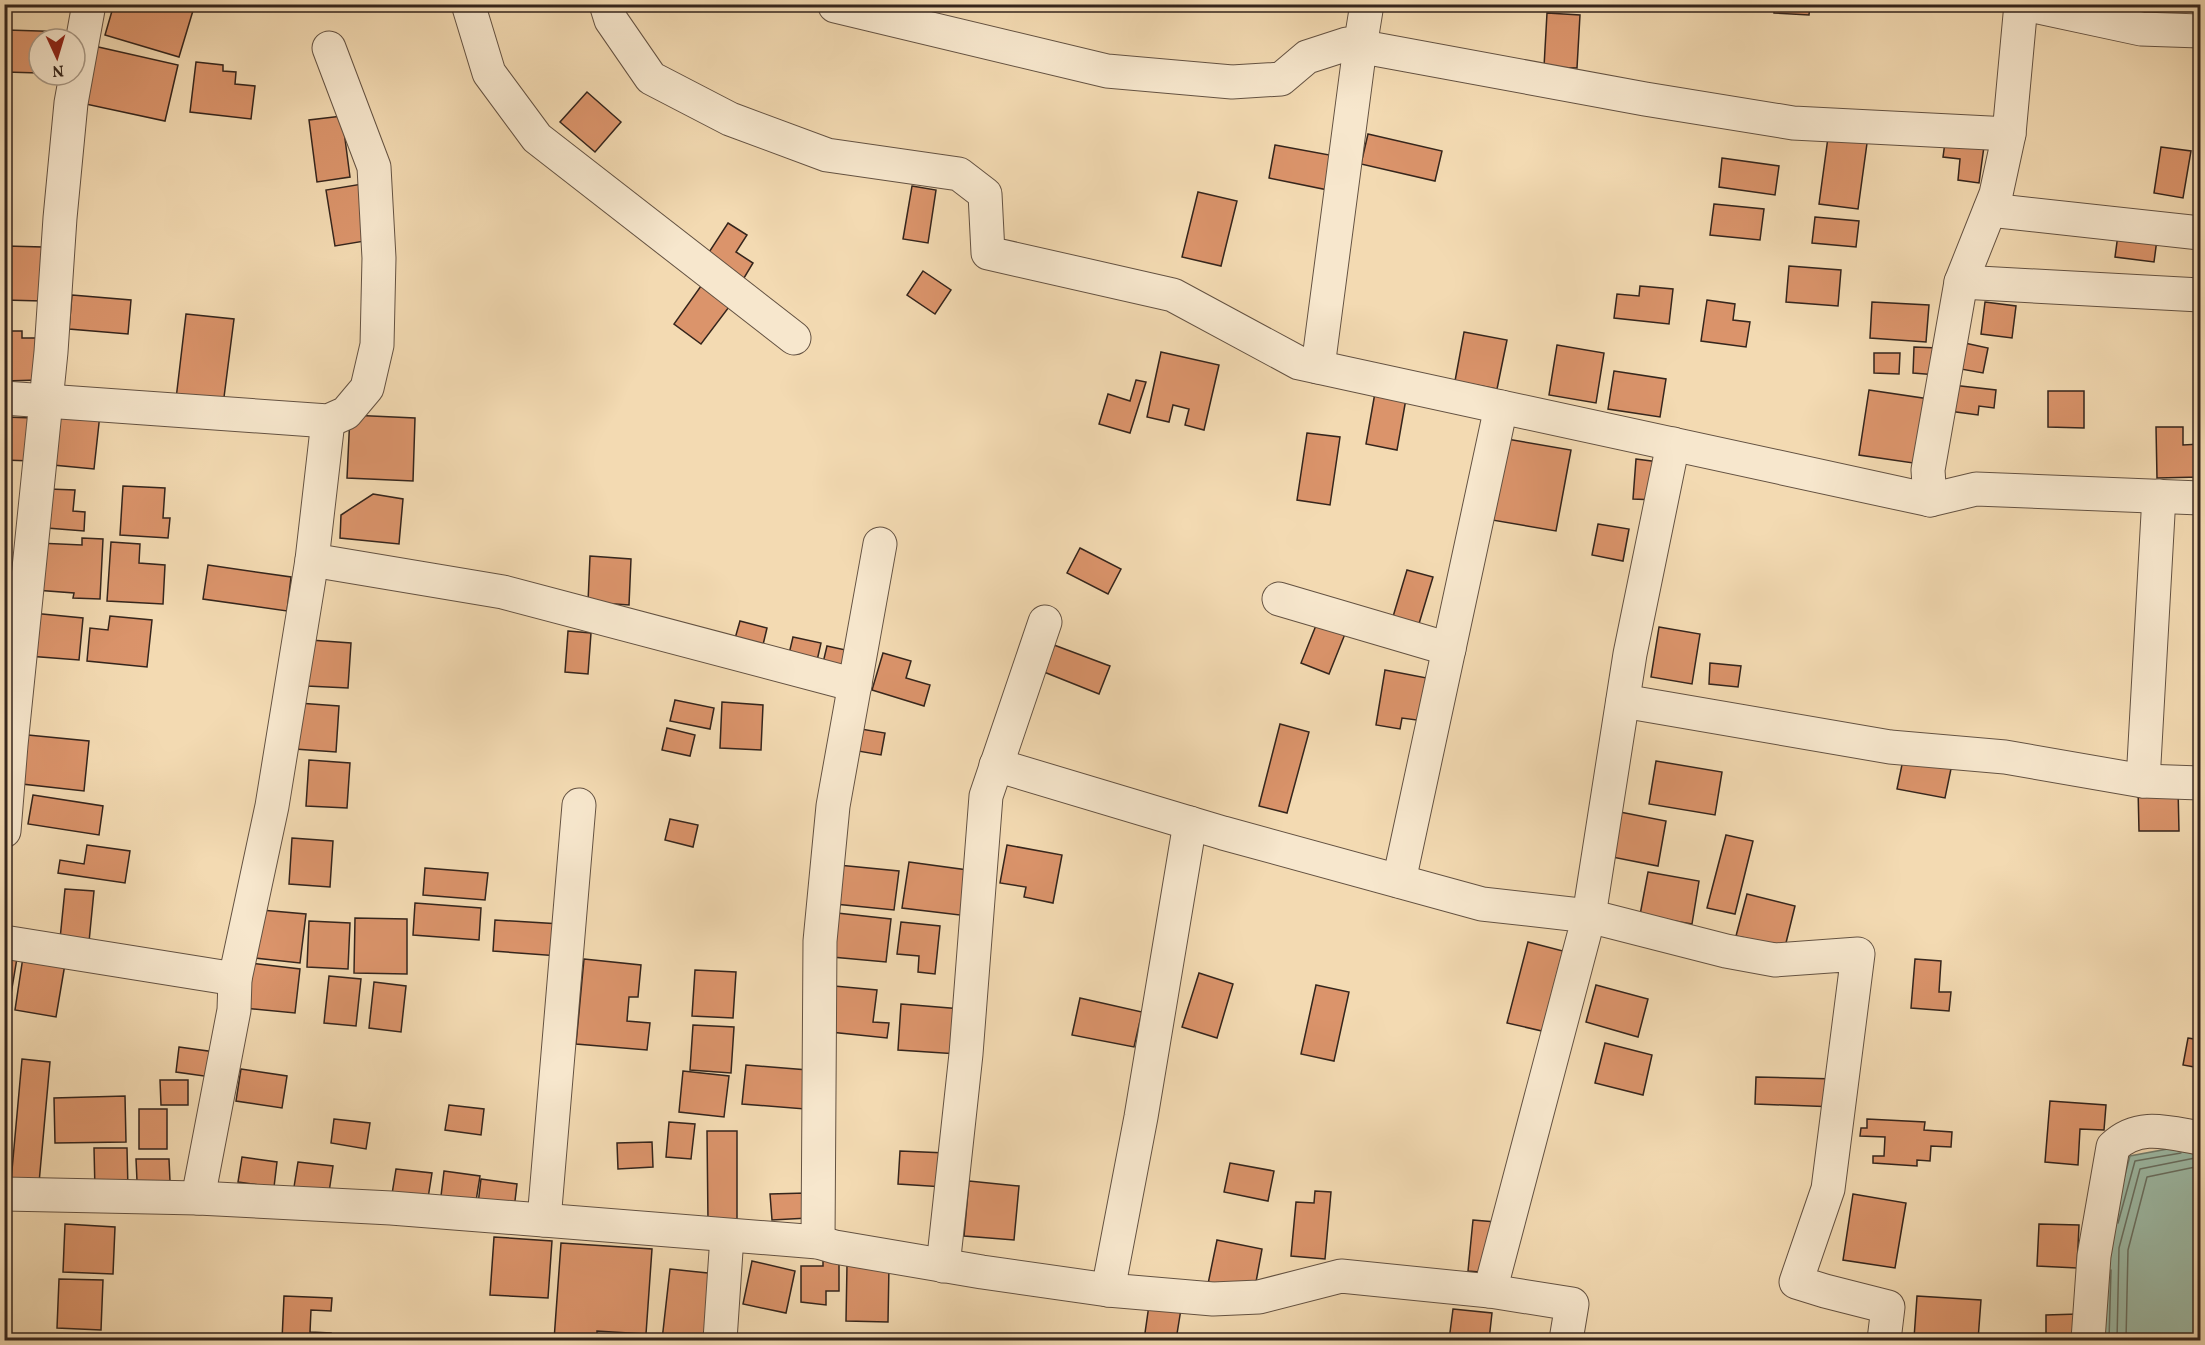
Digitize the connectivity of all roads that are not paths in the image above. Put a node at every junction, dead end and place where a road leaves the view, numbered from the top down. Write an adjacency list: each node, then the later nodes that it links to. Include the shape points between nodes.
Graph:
1 (88, 4): 18 (street, via 71,103)
2 (468, 4): 15 (street, via 489,73 537,138)
3 (606, 4): 16 (street, via 611,20 651,78 730,119 827,155 959,174 985,194 988,253 1173,296 1299,363)
4 (1367, 4): 8 (street)
5 (2022, 4): 7 (street, via 2141,29); 10 (street)
6 (836, 6): 8 (street, via 1107,71 1232,82 1281,79 1307,57 1347,44)
7 (2200, 31)
8 (1360, 46): 10 (street, via 1793,123); 16 (street)
9 (329, 48): 20 (street, via 374,167 379,258 377,345 367,388 346,413)
10 (2009, 134): 11 (street)
11 (1990, 210): 12 (street); 13 (street)
12 (2200, 233)
13 (1961, 282): 14 (street); 24 (street, via 1928,470)
14 (2200, 295)
15 (794, 338)
16 (1318, 367): 19 (street)
17 (4, 398): 18 (street)
18 (45, 402): 20 (street); 36 (street)
19 (1501, 407): 21 (street); 29 (street)
20 (328, 421): 26 (street)
21 (1673, 444): 24 (street); 31 (street)
22 (2159, 496): 23 (street); 24 (street, via 1976,489); 33 (street)
23 (2200, 498)
24 (1930, 500)
25 (880, 544): 30 (street)
26 (312, 560): 30 (street, via 503,592); 41 (street, via 272,806)
27 (1279, 599): 29 (street)
28 (1045, 622): 32 (street)
29 (1449, 649): 38 (street)
30 (855, 685): 47 (street, via 833,806 820,942)
31 (1623, 701): 33 (street, via 1890,747 2006,757); 39 (street)
32 (996, 765): 37 (street); 48 (street, via 986,796 966,1054)
33 (2143, 781): 34 (street)
34 (2200, 783)
35 (579, 805): 45 (street)
36 (5, 809)
37 (1190, 824): 38 (street); 49 (street)
38 (1398, 881): 39 (street, via 1482,904)
39 (1589, 916): 50 (street); 53 (street, via 1775,960 1858,954 1828,1189 1796,1282 1888,1307)
40 (4, 942): 41 (street)
41 (235, 979): 44 (street, via 234,1010)
42 (2200, 1138): 54 (street, via 2152,1131 2124,1137 2113,1147 2094,1256)
43 (4, 1194): 44 (street)
44 (198, 1198): 45 (street)
45 (544, 1220): 46 (street)
46 (727, 1236): 47 (street); 51 (street)
47 (818, 1242): 48 (street)
48 (943, 1266): 49 (street)
49 (1108, 1290): 50 (street, via 1213,1299 1259,1298 1341,1276)
50 (1490, 1291): 52 (street, via 1572,1304)
51 (720, 1341)
52 (1566, 1341)
53 (1884, 1341)
54 (2088, 1341)

